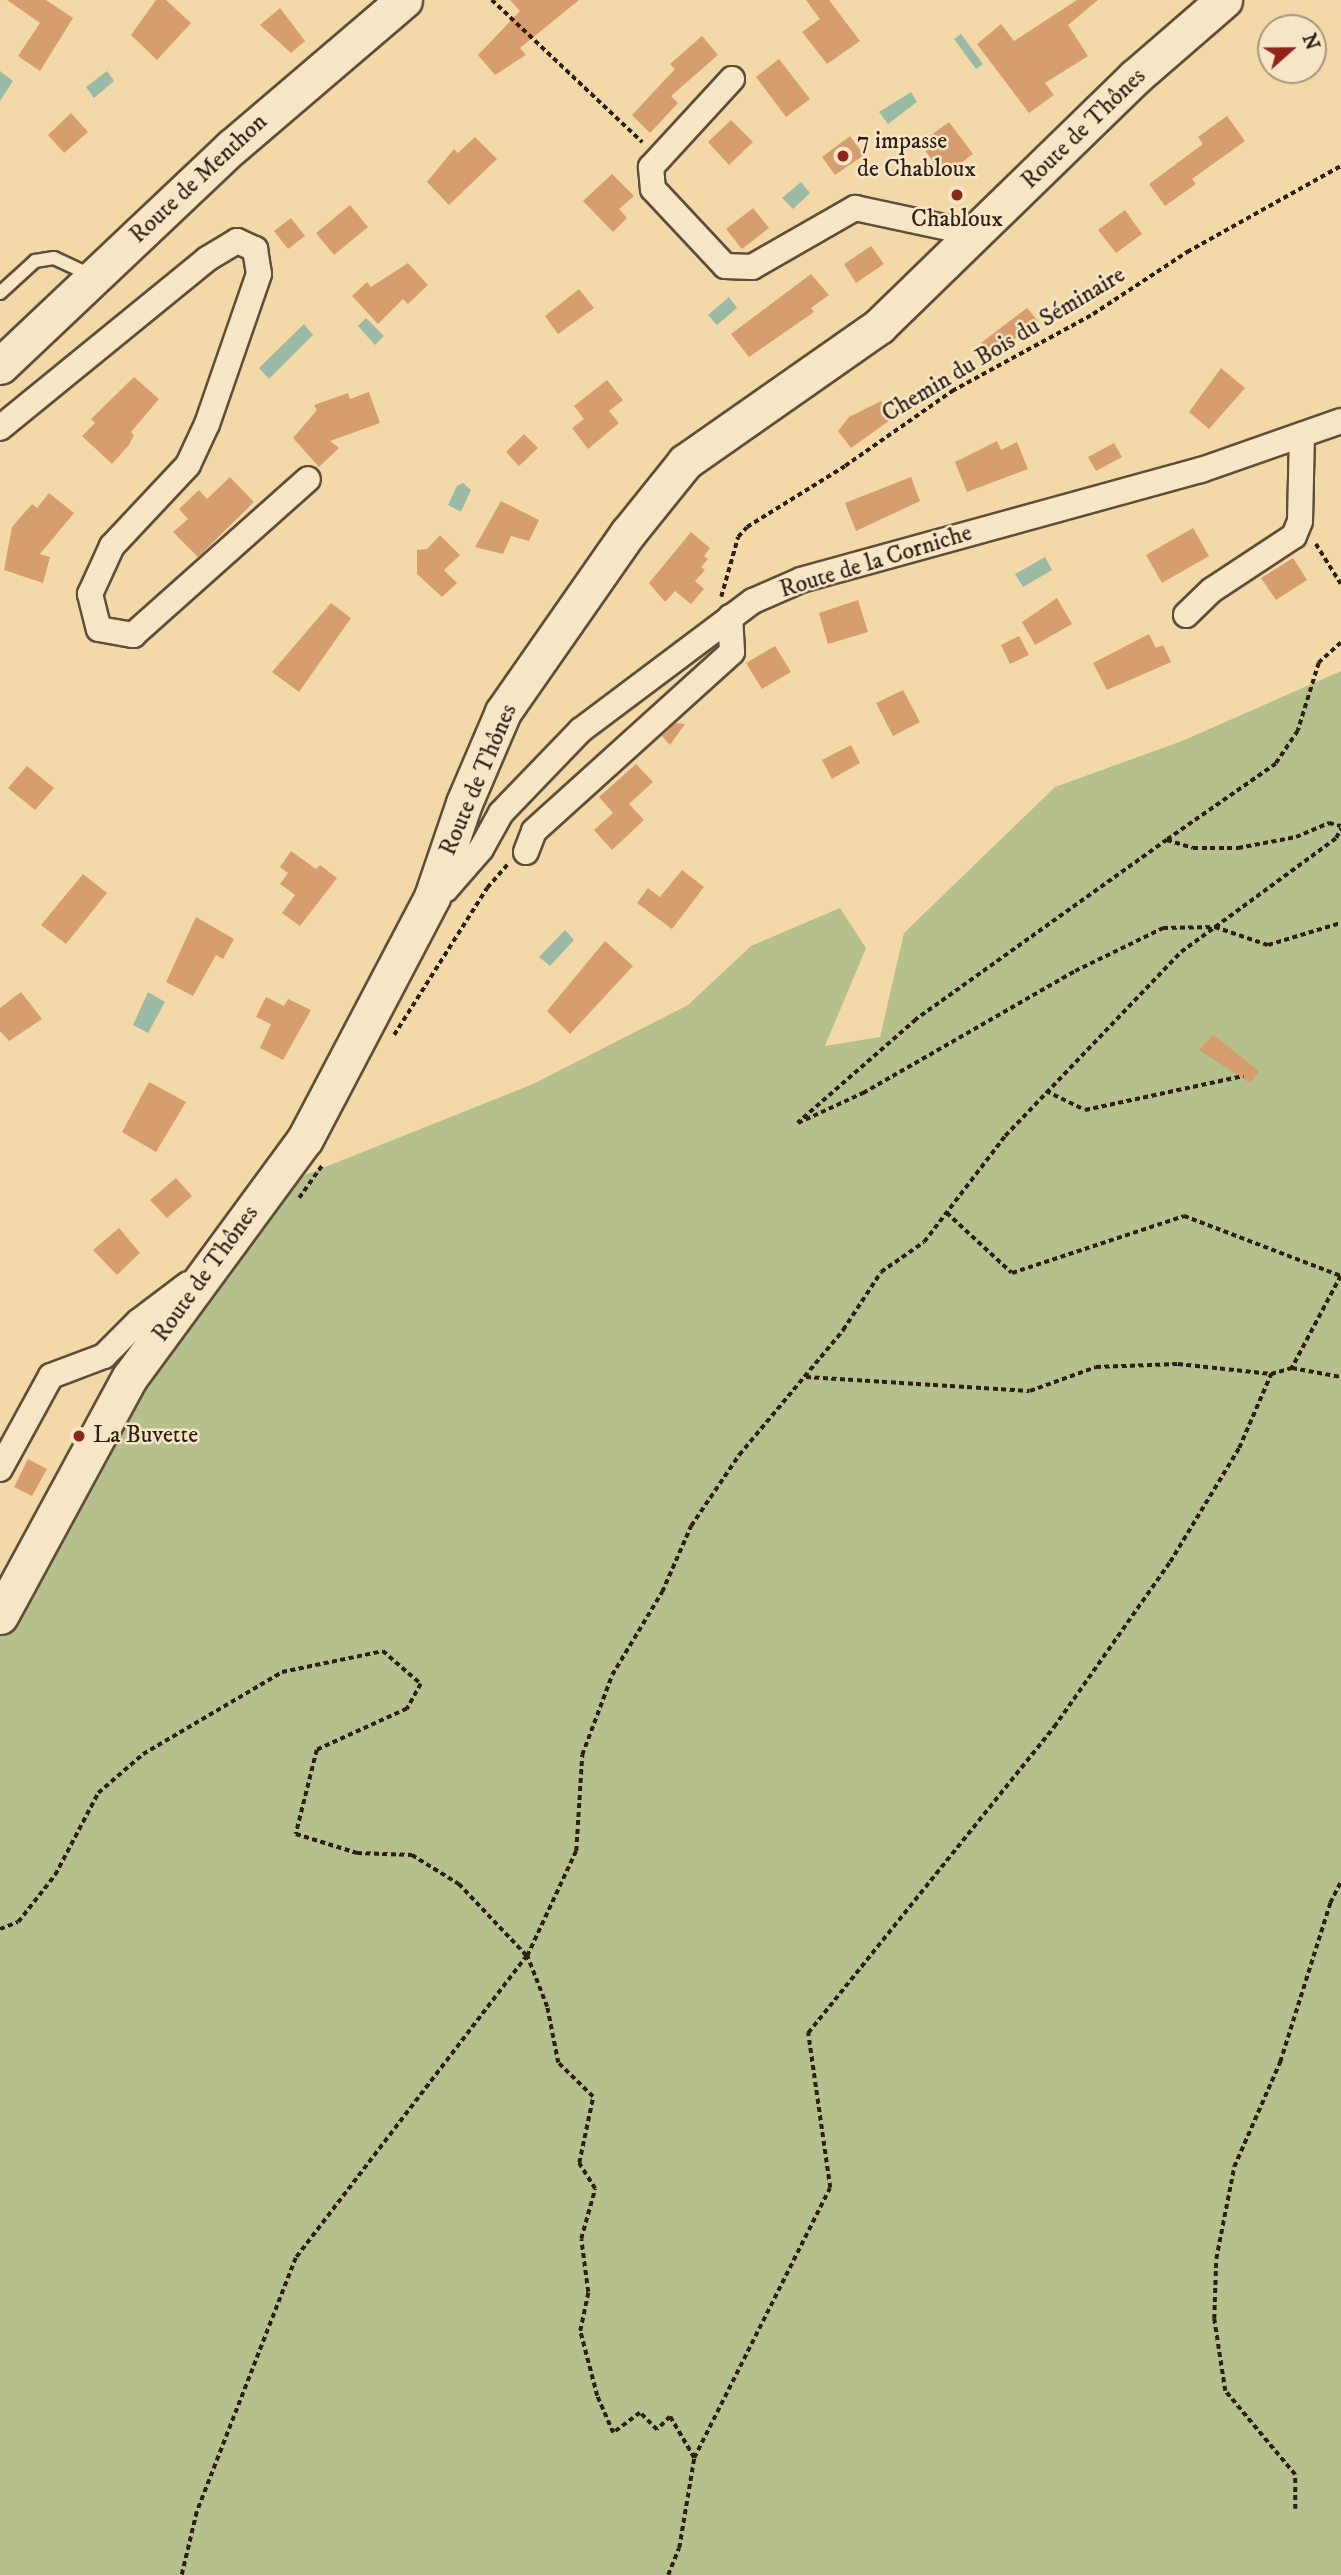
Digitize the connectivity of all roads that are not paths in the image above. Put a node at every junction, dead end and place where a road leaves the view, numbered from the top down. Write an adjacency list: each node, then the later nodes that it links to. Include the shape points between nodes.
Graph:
1 (404, 0): 5 (main road, Route de Menthon, via 233,146)
2 (1224, 0): 4 (main road, Route de Thônes, via 1135,77)
3 (732, 79): 4 (street, via 651,167 653,189 725,266 752,267 855,208)
4 (976, 234): 15 (main road, Route de Thônes, via 878,327 677,472 628,533 503,712 464,803)
5 (93, 277): 6 (lane, via 54,258 44,259 35,261); 7 (main road, Route de Menthon)
6 (0, 293)
7 (0, 366)
8 (1341, 421): 10 (street, Route de la Corniche)
9 (0, 428): 11 (street, via 206,259 237,241 256,249 259,274 206,424 188,464 113,545 90,594 99,629 133,635)
10 (1302, 435): 12 (street, via 1300,521 1294,536 1212,590); 13 (street, Route de la Corniche, via 1201,470 801,580 753,601)
11 (307, 479)
12 (1186, 615)
13 (723, 623): 14 (street, via 732,652 534,831); 15 (street, Route de la Corniche, via 580,730 501,813 481,849 446,889)
14 (526, 852)
15 (432, 897): 16 (main road, Route de Thônes, via 304,1139)
16 (211, 1267): 17 (street, via 139,1321); 18 (main road, Route de Thônes)
17 (104, 1356): 18 (street); 19 (street, via 51,1376)
18 (123, 1390): 20 (main road, Route de Thônes)
19 (0, 1469)
20 (0, 1616)

